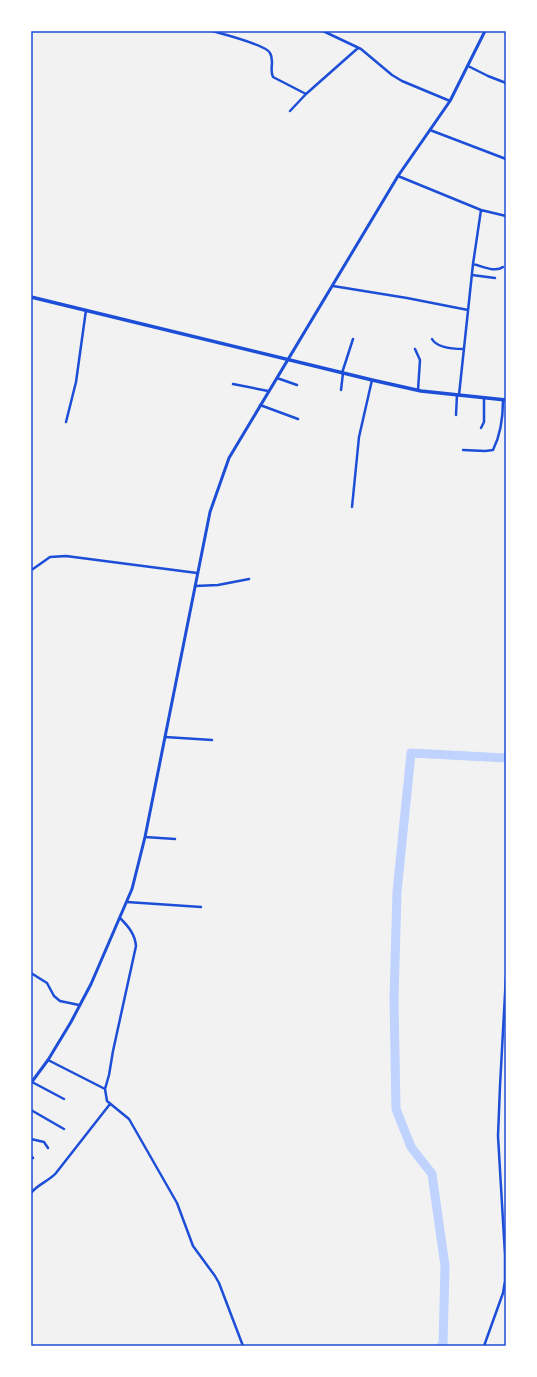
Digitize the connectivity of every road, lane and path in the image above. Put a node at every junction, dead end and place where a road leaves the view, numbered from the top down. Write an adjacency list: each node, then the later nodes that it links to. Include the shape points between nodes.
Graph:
1 (212, 31): 7 (street, via 269,51 272,55 271,71 274,77)
2 (323, 31): 4 (street)
3 (485, 31): 5 (street)
4 (358, 48): 7 (street); 8 (street, via 402,81)
5 (468, 66): 6 (street); 8 (street)
6 (506, 82)
7 (306, 94): 9 (street)
8 (450, 101): 10 (street)
9 (290, 111)
10 (430, 130): 11 (street); 12 (street)
11 (506, 158)
12 (398, 176): 13 (street); 19 (street)
13 (481, 210): 14 (street); 15 (street)
14 (506, 216)
15 (472, 264): 16 (street, via 494,269); 17 (street)
16 (503, 266)
17 (472, 275): 18 (street); 22 (street)
18 (495, 278)
19 (333, 286): 22 (street); 27 (street)
20 (31, 297): 21 (main road)
21 (86, 310): 27 (main road); 42 (street, via 76,382)
22 (468, 310): 26 (street)
23 (353, 339): 28 (street)
24 (432, 339): 26 (street, via 445,347)
25 (415, 349): 34 (street, via 420,360)
26 (464, 349): 36 (street)
27 (288, 359): 28 (main road); 29 (street)
28 (342, 373): 30 (main road); 33 (street)
29 (277, 378): 32 (street); 35 (street)
30 (372, 380): 34 (main road); 45 (street, via 359,437)
31 (232, 384): 35 (street)
32 (297, 385)
33 (341, 390)
34 (418, 390): 36 (main road)
35 (268, 391): 39 (street)
36 (458, 395): 37 (main road); 40 (street)
37 (484, 398): 38 (main road); 43 (street)
38 (505, 400): 44 (street, via 501,428 493,450)
39 (260, 405): 41 (street); 47 (street, via 229,458 210,512)
40 (456, 415)
41 (298, 419)
42 (66, 422)
43 (482, 428)
44 (463, 450)
45 (352, 507)
46 (33, 569): 47 (street, via 50,557 66,556)
47 (197, 573): 49 (street)
48 (249, 579): 49 (street)
49 (195, 586): 50 (street)
50 (164, 737): 51 (street); 52 (street)
51 (212, 740)
52 (145, 837): 53 (street); 54 (street)
53 (175, 839)
54 (127, 902): 55 (street); 56 (street)
55 (201, 907)
56 (120, 918): 59 (street); 62 (street, via 130,928 136,946)
57 (31, 973): 59 (street, via 47,983 60,1001)
58 (506, 976): 71 (street, via 498,1136 505,1281)
59 (79, 1005): 60 (street)
60 (48, 1060): 61 (street); 62 (street)
61 (31, 1082): 63 (street)
62 (105, 1089): 64 (street, via 106,1101)
63 (64, 1099)
64 (110, 1104): 69 (street, via 56,1173); 70 (street, via 129,1119 177,1203 193,1246 219,1283)
65 (31, 1110): 66 (street)
66 (64, 1129)
67 (31, 1139): 68 (street, via 44,1142)
68 (48, 1148)
69 (31, 1193)
70 (243, 1346)
71 (484, 1346)

